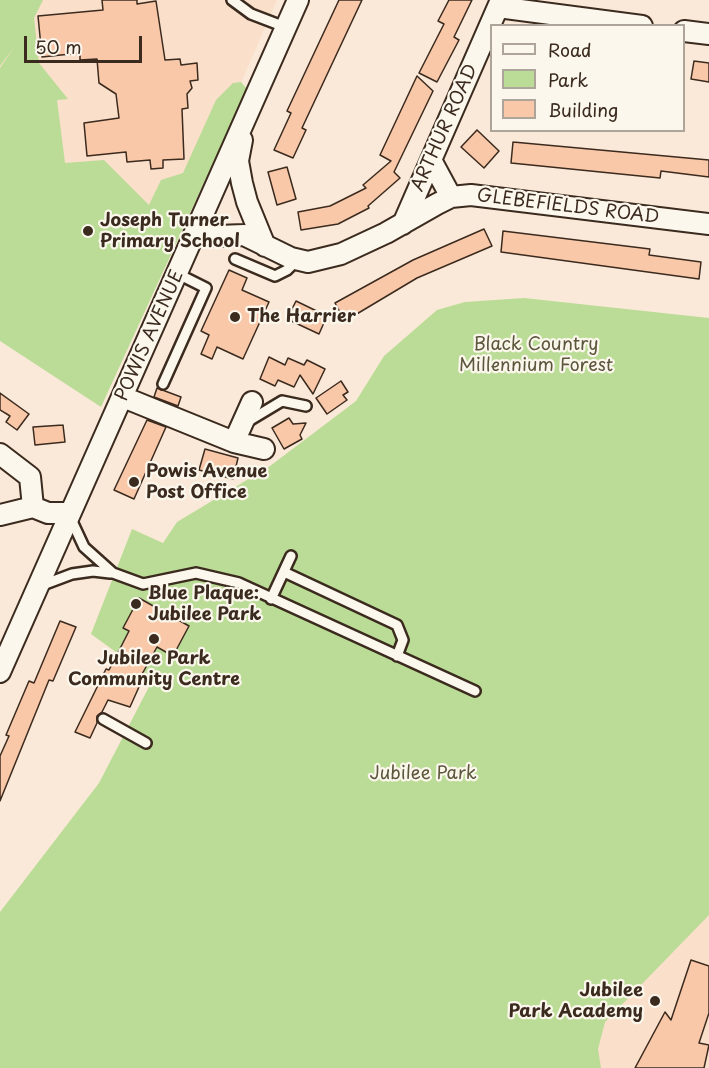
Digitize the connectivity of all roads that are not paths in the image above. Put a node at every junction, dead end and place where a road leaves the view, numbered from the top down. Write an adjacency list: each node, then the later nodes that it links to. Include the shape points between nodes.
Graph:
1 (232, 0): 6 (lane, via 251,14)
2 (298, 0): 6 (street, POWIS AVENUE)
3 (500, 4): 4 (street, ARTHUR ROAD); 5 (street)
4 (491, 24)
5 (629, 24)
6 (285, 27): 10 (street, POWIS AVENUE)
7 (490, 27): 11 (street, ARTHUR ROAD)
8 (685, 31): 9 (street)
9 (709, 34)
10 (245, 119): 15 (street, POWIS AVENUE); 16 (street, via 238,161 247,202)
11 (431, 160): 12 (street); 13 (street, ARTHUR ROAD)
12 (451, 198): 13 (street, GLEBEFIELDS ROAD); 14 (street, GLEBEFIELDS ROAD, via 471,195)
13 (403, 224): 18 (street, GLEBEFIELDS ROAD, via 341,254 308,262)
14 (709, 224)
15 (195, 234): 16 (street, GLEBEFIELDS ROAD, via 244,235); 19 (street, POWIS AVENUE)
16 (265, 246): 18 (street, GLEBEFIELDS ROAD)
17 (235, 259): 18 (lane, via 275,276)
18 (297, 260)
19 (178, 274): 20 (lane, via 206,288); 21 (street, POWIS AVENUE)
20 (163, 384)
21 (123, 398): 24 (street); 28 (street, POWIS AVENUE)
22 (252, 402): 24 (street)
23 (306, 406): 24 (lane, via 282,401)
24 (238, 433): 25 (street)
25 (264, 450)
26 (0, 454): 27 (street, via 30,477)
27 (33, 507): 28 (street, via 48,513); 29 (street)
28 (69, 513): 32 (lane, via 84,546); 33 (street, POWIS AVENUE)
29 (0, 515)
30 (291, 556): 31 (lane)
31 (284, 572): 34 (lane); 35 (lane, via 397,625 403,640)
32 (113, 573): 33 (lane, via 72,574); 34 (lane, via 143,584 196,573 239,583)
33 (39, 586): 36 (street, POWIS AVENUE)
34 (271, 599): 35 (lane)
35 (397, 656): 37 (lane)
36 (0, 672)
37 (475, 691)
38 (103, 719): 39 (lane)
39 (146, 743)

